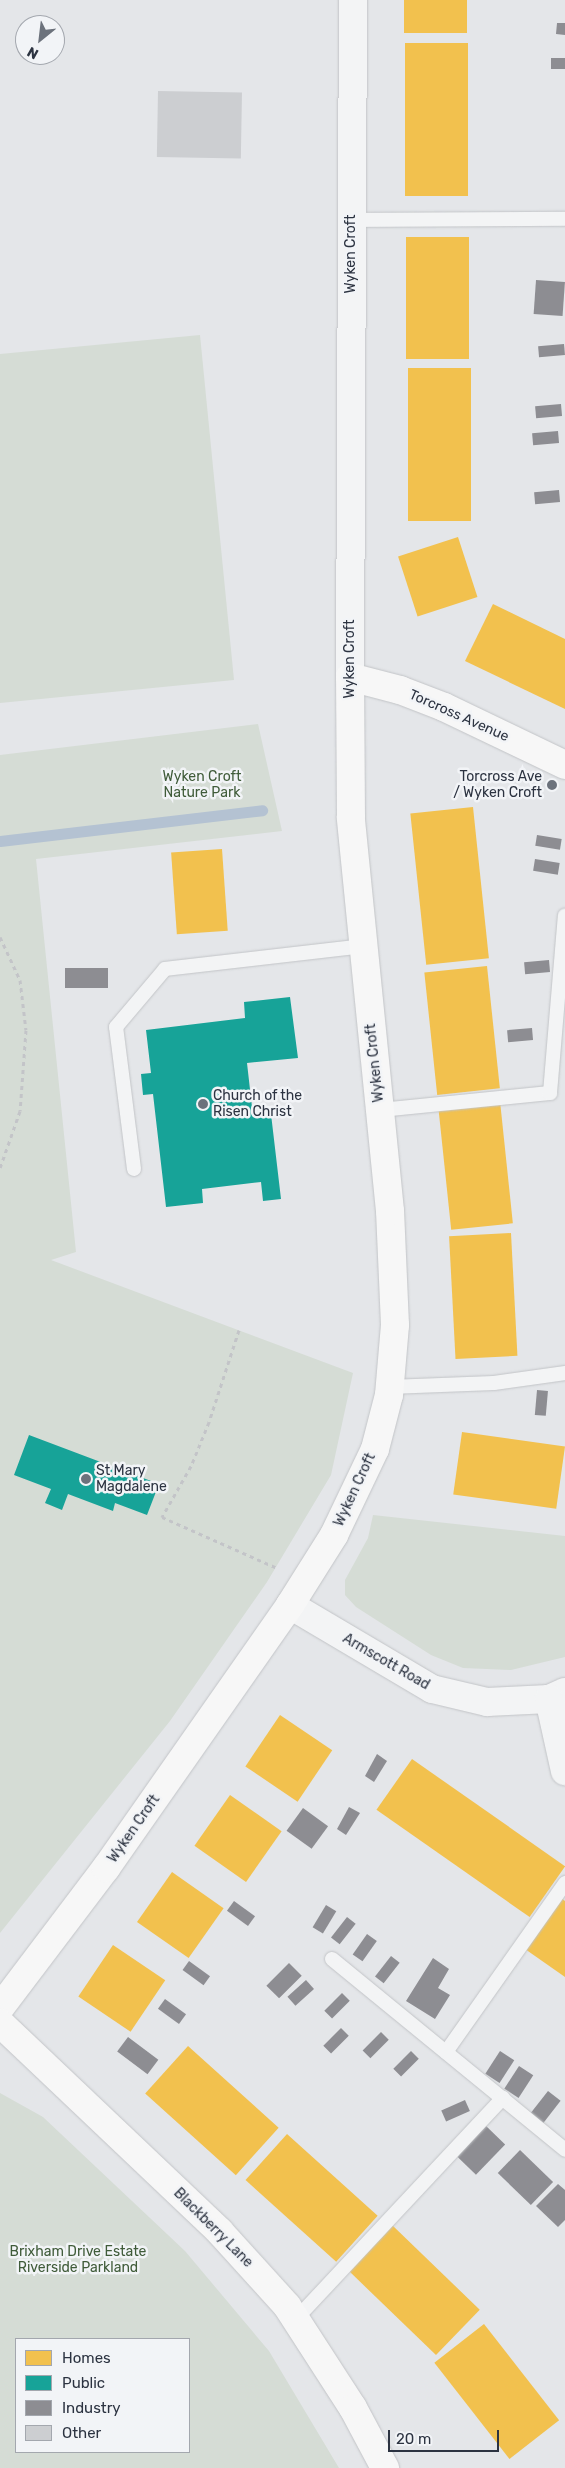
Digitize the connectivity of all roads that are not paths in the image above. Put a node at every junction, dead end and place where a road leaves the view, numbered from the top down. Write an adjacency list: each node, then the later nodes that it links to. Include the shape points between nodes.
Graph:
1 (353, 0): 3 (street, Wyken Croft)
2 (565, 219): 3 (lane)
3 (351, 220): 4 (street, Wyken Croft)
4 (350, 677): 5 (street, Torcross Avenue, via 400,690 444,707); 7 (street, Wyken Croft, via 351,817)
5 (565, 766)
6 (565, 916): 9 (lane)
7 (364, 946): 10 (street, Wyken Croft); 11 (lane, via 165,969 116,1027)
8 (565, 1090): 9 (lane)
9 (550, 1093): 10 (lane)
10 (380, 1110): 13 (street, Wyken Croft, via 390,1211 394,1325)
11 (134, 1169)
12 (565, 1373): 13 (lane, via 494,1383)
13 (389, 1387): 14 (street, Wyken Croft, via 375,1449 363,1478)
14 (290, 1605): 15 (street, Armscott Road, via 432,1689 487,1702); 19 (street, Wyken Croft, via 112,1860)
15 (557, 1695): 16 (street, Armscott Road)
16 (565, 1771)
17 (565, 1883): 21 (lane)
18 (332, 1960): 21 (lane)
19 (0, 2008)
20 (0, 2023): 24 (street, Blackberry Lane, via 220,2232)
21 (446, 2052): 22 (lane)
22 (503, 2098): 23 (lane); 24 (lane)
23 (565, 2150)
24 (296, 2319): 25 (street, Blackberry Lane, via 353,2408)
25 (384, 2468)

